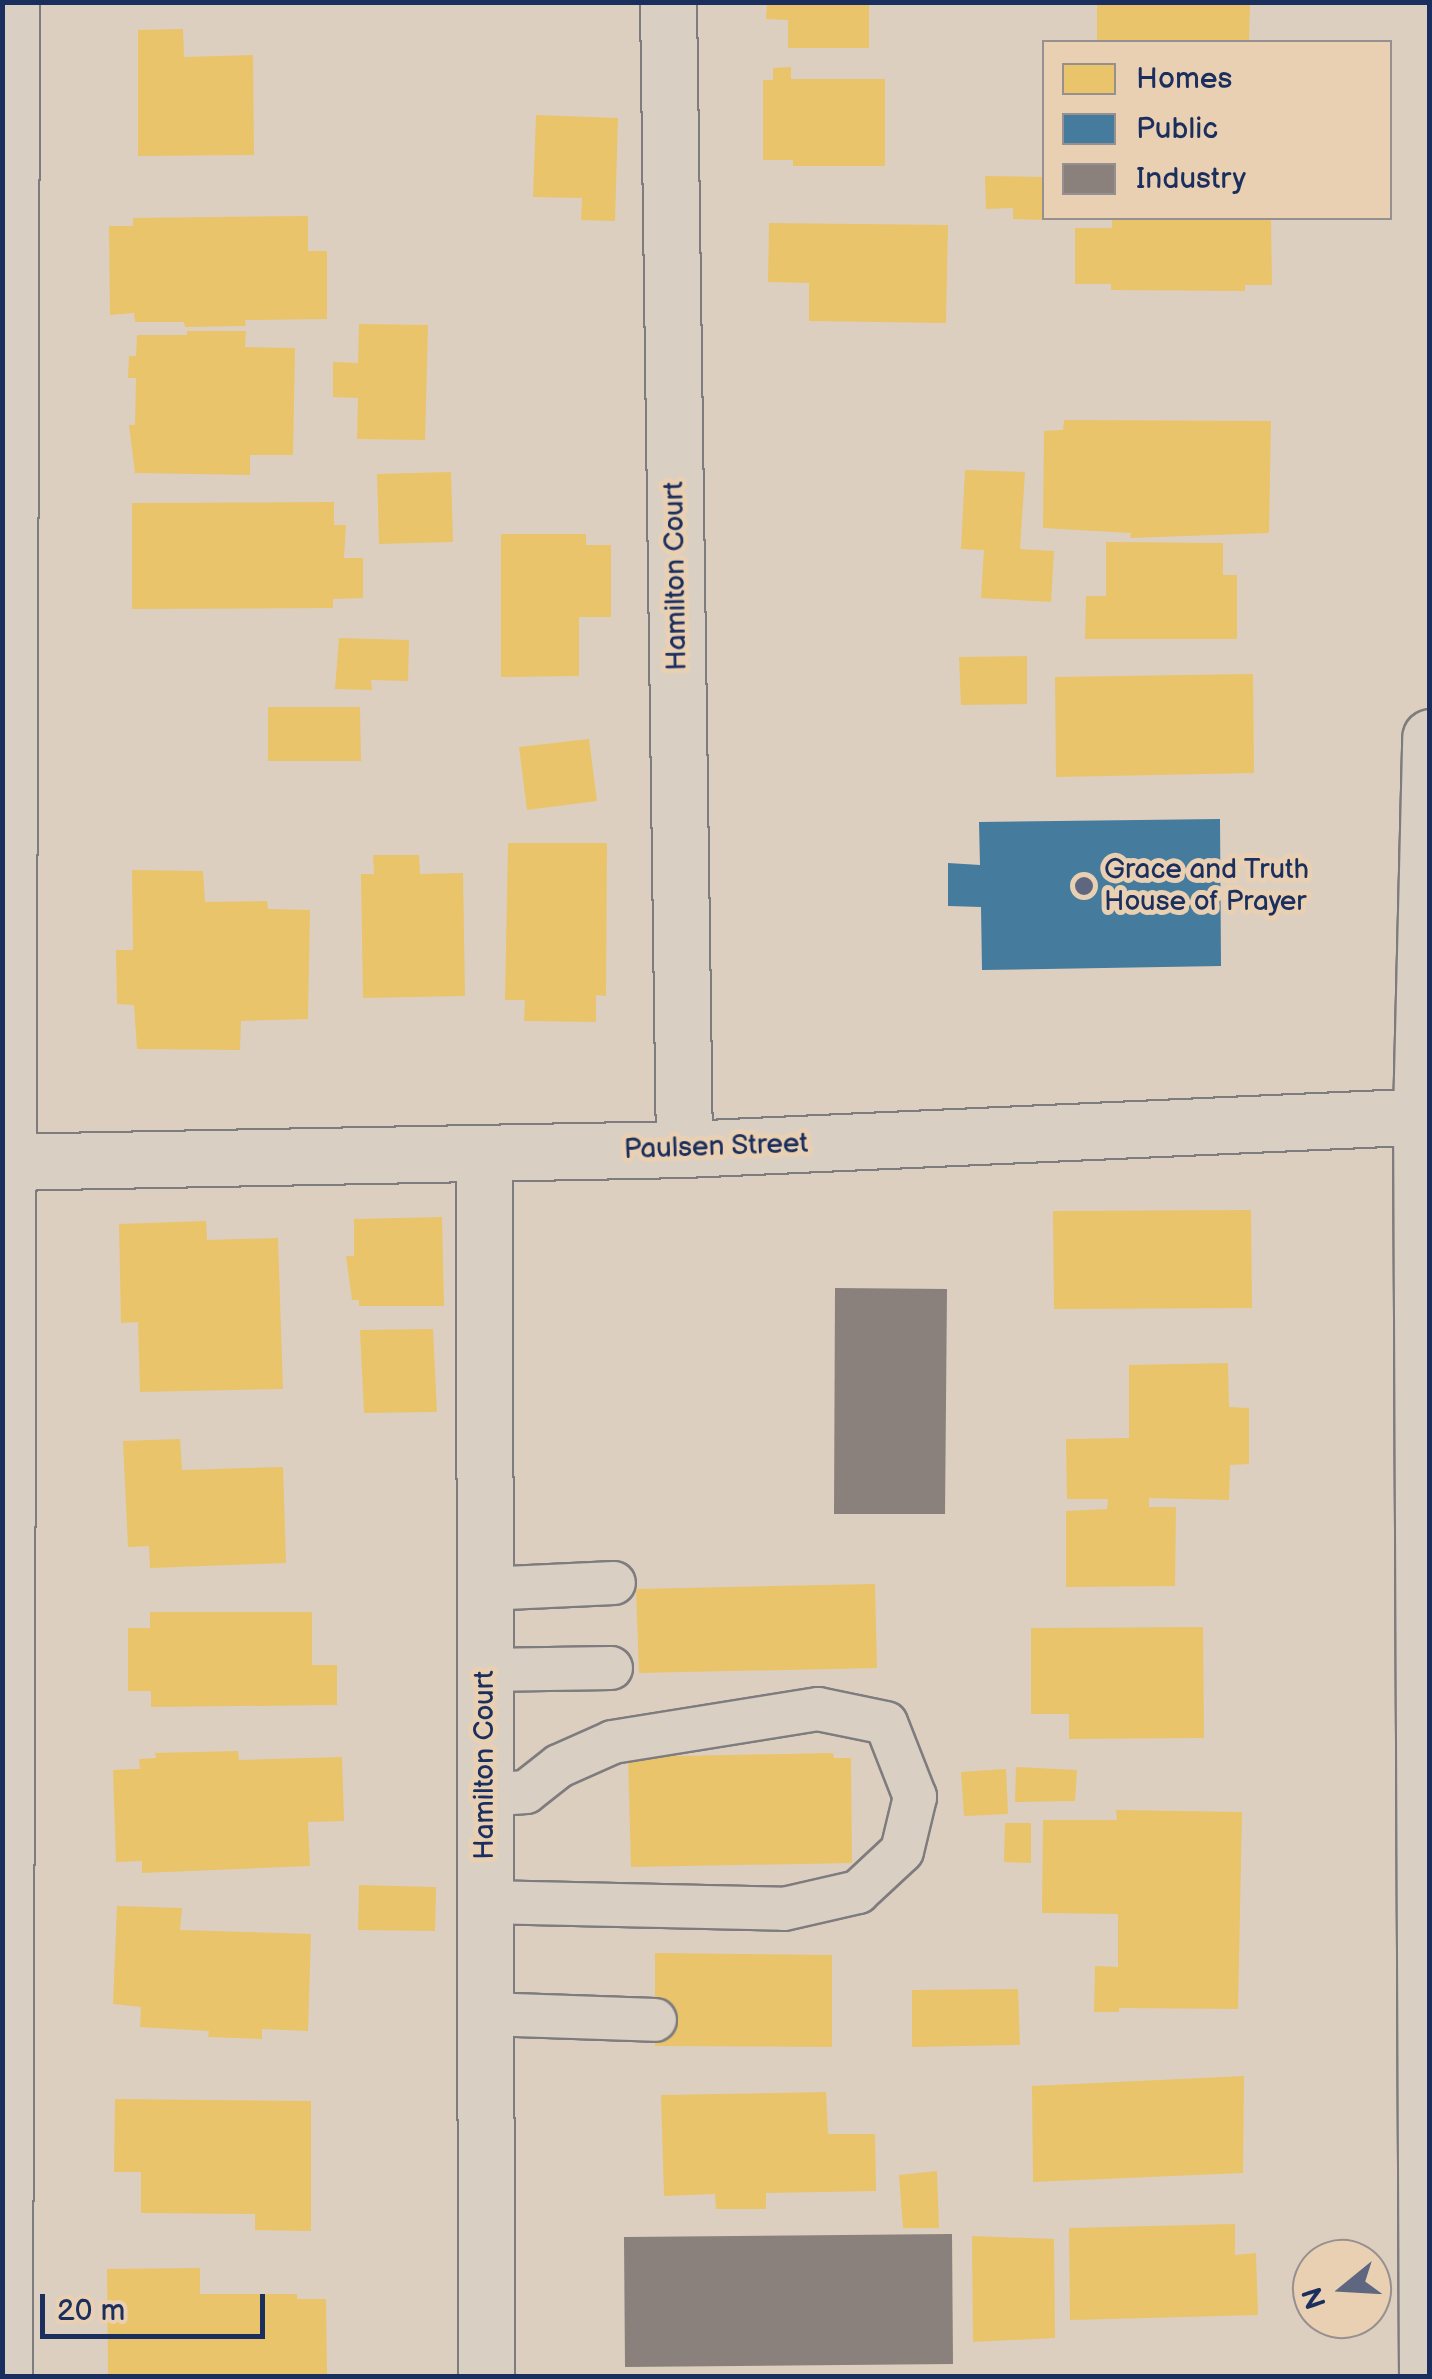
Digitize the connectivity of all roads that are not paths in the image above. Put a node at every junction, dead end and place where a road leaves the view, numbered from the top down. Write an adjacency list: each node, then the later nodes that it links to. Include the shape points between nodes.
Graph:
1 (11, 2): 7 (street)
2 (668, 2): 5 (street, Hamilton Court)
3 (1430, 737): 4 (street)
4 (1425, 1116): 5 (street, Paulsen Street); 18 (street)
5 (684, 1150): 6 (street, Paulsen Street)
6 (484, 1153): 7 (street, Paulsen Street); 9 (street, Hamilton Court)
7 (5, 1162): 16 (street)
8 (614, 1583): 9 (lane)
9 (485, 1589): 11 (street, Hamilton Court)
10 (611, 1668): 11 (lane)
11 (485, 1670): 12 (street, Hamilton Court)
12 (485, 1795): 13 (street, Hamilton Court); 13 (lane, via 526,1792 560,1766 613,1742 818,1709 886,1722 916,1796 902,1851 858,1892 784,1910)
13 (484, 1902): 14 (street, Hamilton Court)
14 (486, 2014): 15 (lane); 17 (street, Hamilton Court)
15 (655, 2020)
16 (4, 2376)
17 (486, 2376)
18 (1427, 2376)

